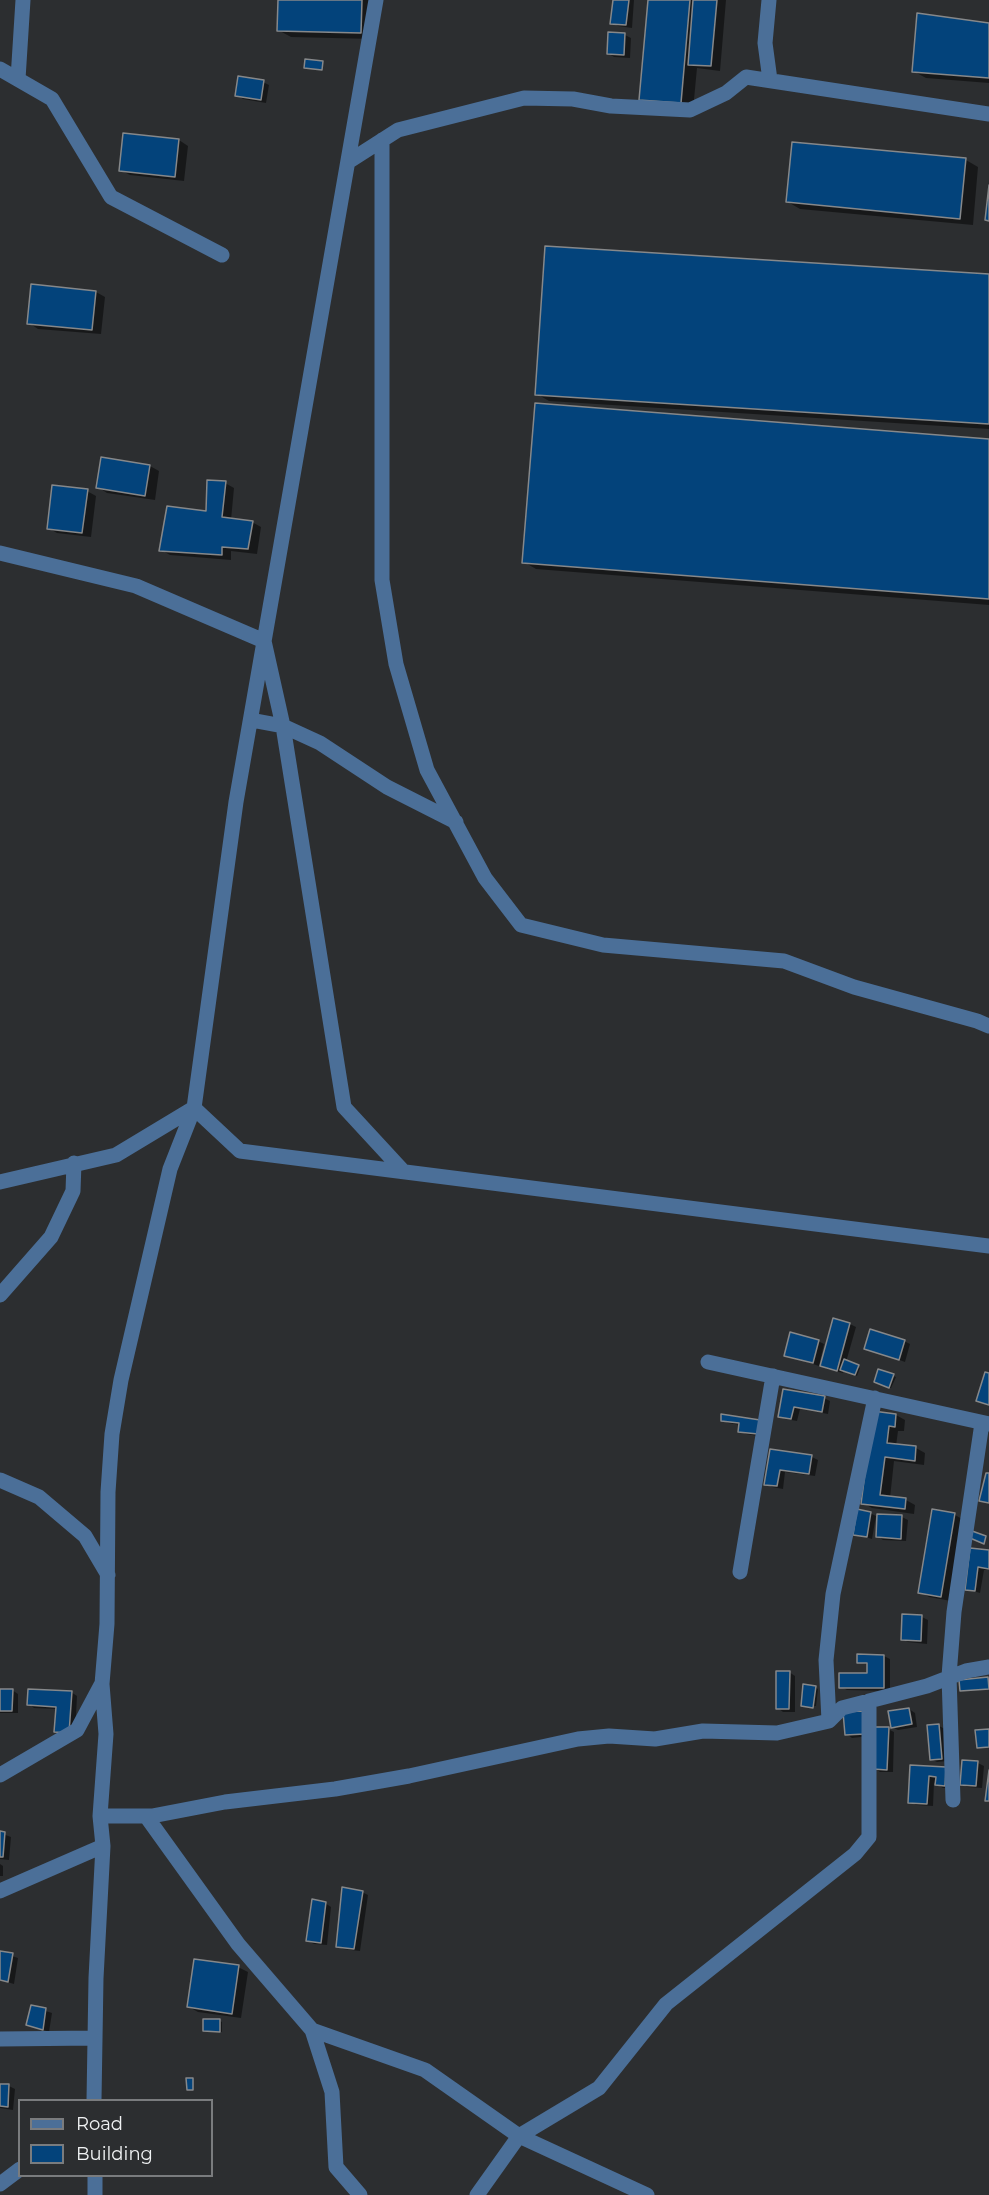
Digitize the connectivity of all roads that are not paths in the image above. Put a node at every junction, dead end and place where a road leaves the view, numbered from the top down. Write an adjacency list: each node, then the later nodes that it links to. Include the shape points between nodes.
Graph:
1 (23, 0): 5 (street)
2 (376, 0): 9 (street)
3 (769, 0): 6 (street, via 765,43)
4 (0, 69): 5 (street)
5 (18, 79): 10 (street, via 52,99 111,197)
6 (770, 80): 7 (street); 8 (street, via 746,77 726,93 690,110 524,98 398,130)
7 (989, 114)
8 (382, 140): 9 (street); 15 (street, via 382,579 396,664 427,770)
9 (348, 162): 12 (street)
10 (222, 255)
11 (0, 553): 12 (street, via 136,586)
12 (264, 640): 13 (street); 14 (street)
13 (250, 720): 14 (street); 17 (street)
14 (283, 726): 15 (street, via 320,743 387,787); 19 (street, via 345,1107)
15 (456, 822): 16 (street, via 485,878 521,925 603,945 784,961 854,987)
16 (989, 1026)
17 (194, 1108): 18 (street, via 116,1155); 19 (street, via 240,1151); 29 (street, via 170,1168 121,1380 108,1492)
18 (74, 1163): 20 (street); 22 (street, via 73,1191 51,1237)
19 (404, 1172): 21 (street)
20 (0, 1182)
21 (989, 1246)
22 (0, 1295)
23 (708, 1362): 24 (street)
24 (773, 1376): 25 (street); 28 (street)
25 (874, 1398): 26 (street); 34 (street, via 833,1594 826,1660)
26 (985, 1423): 31 (street, via 954,1611)
27 (0, 1480): 29 (street, via 39,1497 85,1536)
28 (740, 1572)
29 (108, 1575): 32 (street)
30 (989, 1667): 31 (street)
31 (949, 1676): 33 (street); 36 (street)
32 (102, 1684): 35 (street, via 77,1730); 37 (street, via 106,1734)
33 (869, 1701): 34 (street, via 842,1708); 45 (street, via 869,1837 855,1854 666,2004 599,2088)
34 (829, 1721): 38 (street, via 777,1733 703,1731 655,1739 578,1739 398,1778)
35 (0, 1775)
36 (953, 1800)
37 (100, 1816): 38 (street); 39 (street)
38 (146, 1816): 41 (street, via 238,1944)
39 (103, 1846): 40 (street); 42 (street)
40 (0, 1891)
41 (312, 2030): 45 (street, via 425,2070); 50 (street, via 332,2092 336,2167)
42 (95, 2038): 43 (street); 44 (street)
43 (0, 2039)
44 (94, 2099)
45 (519, 2136): 51 (street); 52 (street)
46 (18, 2170): 48 (street)
47 (95, 2177): 49 (street)
48 (0, 2184)
49 (95, 2195)
50 (360, 2195)
51 (477, 2195)
52 (647, 2195)

